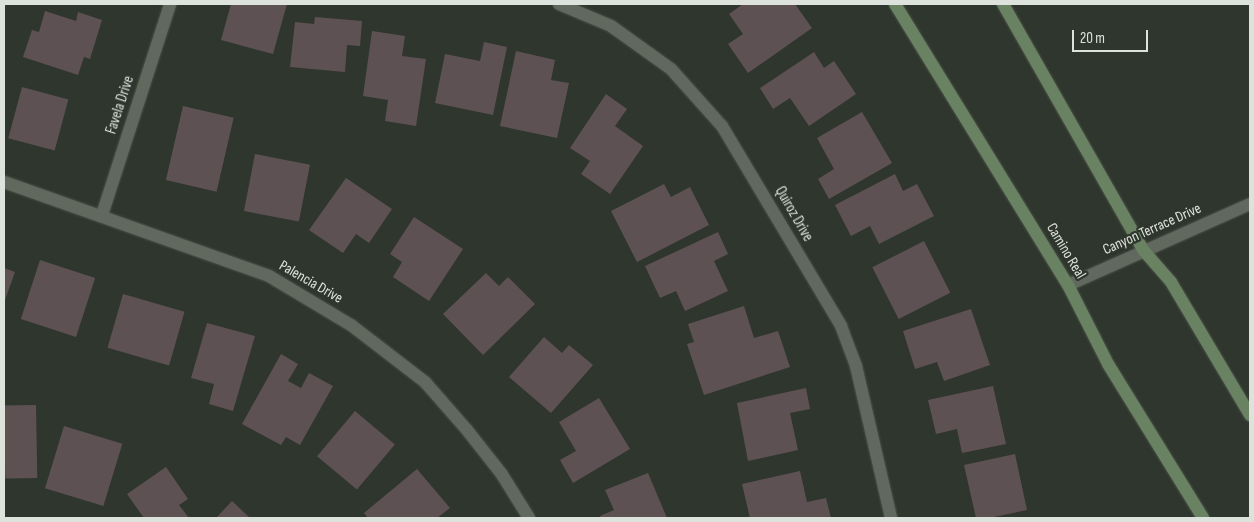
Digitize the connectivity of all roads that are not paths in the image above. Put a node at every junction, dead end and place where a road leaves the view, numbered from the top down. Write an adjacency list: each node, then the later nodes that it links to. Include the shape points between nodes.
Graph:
1 (170, 4): 7 (street, Favela Drive)
2 (559, 4): 12 (street, Quiroz Drive, via 611,26 671,69 722,126 841,326 856,366)
3 (895, 4): 9 (main road, Camino Real)
4 (1003, 4): 8 (main road)
5 (4, 182): 7 (street, Palencia Drive)
6 (1250, 204): 8 (street, Canyon Terrace Drive)
7 (102, 215): 11 (street, Palencia Drive, via 269,276 351,325 425,382 501,473)
8 (1144, 251): 9 (street, Canyon Terrace Drive); 10 (main road, via 1171,282)
9 (1068, 285): 13 (main road, Camino Real, via 1108,364)
10 (1250, 415)
11 (529, 518)
12 (891, 518)
13 (1203, 518)

